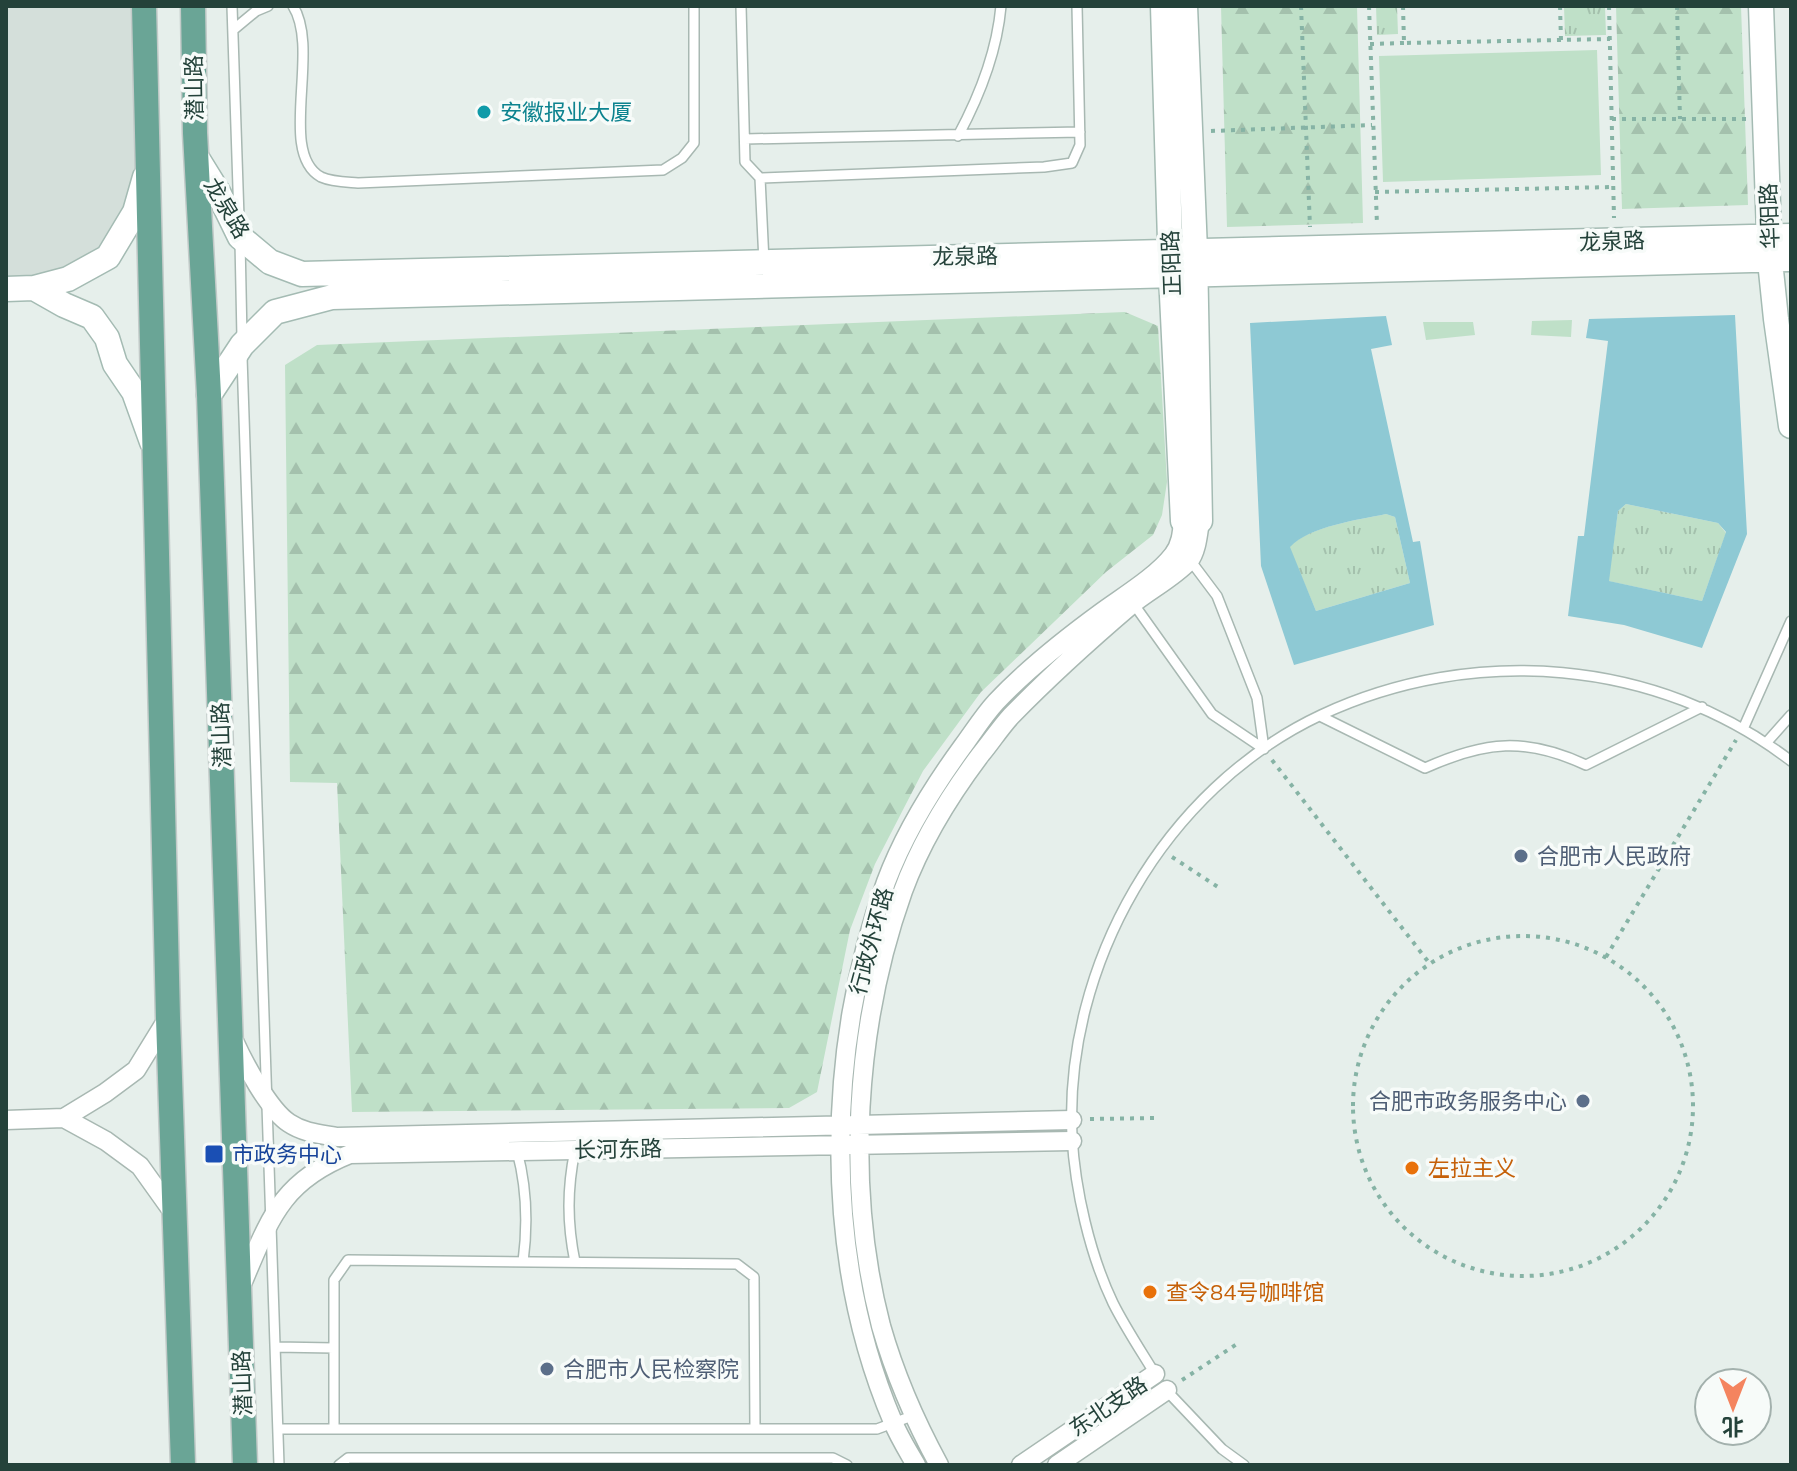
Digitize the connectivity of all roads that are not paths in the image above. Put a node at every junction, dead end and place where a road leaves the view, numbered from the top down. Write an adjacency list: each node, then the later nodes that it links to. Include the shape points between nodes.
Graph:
1 (144, 6): 18 (main road)
2 (193, 6): 17 (main road, 潜山路)
3 (232, 6): 13 (lane)
4 (268, 6): 13 (lane)
5 (293, 6): 6 (lane, via 305,45 300,137 306,159 319,176 358,183 663,170 694,143)
6 (694, 6)
7 (741, 6): 16 (lane)
8 (1001, 6): 15 (lane, via 975,105)
9 (1077, 6): 14 (lane)
10 (1163, 6): 23 (street, 正阳路)
11 (1185, 6): 24 (street, 正阳路)
12 (1761, 6): 21 (street, 华阳路, via 1764,118)
13 (233, 30): 20 (lane)
14 (1080, 132): 15 (lane); 19 (lane, via 1072,163)
15 (958, 136): 16 (lane)
16 (745, 139): 19 (lane, via 745,162)
17 (197, 158): 20 (street, 龙泉路); 29 (main road, 潜山路)
18 (149, 165): 26 (street, via 135,212 108,257 68,279); 31 (main road)
19 (760, 178): 22 (lane)
20 (240, 237): 22 (street, 龙泉路, via 270,262 302,274); 28 (lane)
21 (1781, 248): 24 (street, 龙泉路); 24 (street, 龙泉路, via 1615,241 1378,247); 30 (street, 华阳路, via 1776,319)
22 (764, 260): 23 (street, 龙泉路); 25 (lane)
23 (1170, 263): 24 (street, 龙泉路); 25 (street, 龙泉路); 32 (street, 正阳路)
24 (1196, 263): 32 (street, 正阳路)
25 (765, 286): 28 (street, 龙泉路, via 332,297 275,312)
26 (34, 288): 27 (street); 31 (street, via 92,317 134,392)
27 (6, 289)
28 (242, 345): 29 (street, 龙泉路); 45 (lane)
29 (209, 395): 44 (main road, 潜山路)
30 (1791, 426)
31 (153, 444): 43 (main road)
32 (1192, 521): 33 (street, via 1197,543); 49 (street, 行政外环路, via 1174,554 1054,647 995,703 939,779 887,880 865,945 849,1031)
33 (1190, 560): 34 (street, 行政外环路); 41 (lane, via 1217,596 1252,684)
34 (1133, 603): 41 (lane, via 1212,714); 50 (street, 行政外环路, via 1008,719 928,836 885,947 868,1032)
35 (1791, 621): 39 (lane)
36 (1702, 707): 38 (lane, via 1627,682 1549,670 1470,672 1393,687); 38 (lane, via 1586,765 1555,750 1503,744 1425,768); 39 (lane)
37 (1791, 715): 40 (lane)
38 (1320, 716): 41 (lane)
39 (1743, 729): 40 (lane)
40 (1767, 742): 42 (lane)
41 (1264, 749): 48 (lane, via 1208,795 1160,849 1122,911 1094,977 1077,1047)
42 (1791, 761)
43 (168, 1018): 46 (street, via 136,1070); 57 (main road)
44 (231, 1036): 45 (street, 长河东路); 60 (main road, 潜山路)
45 (268, 1098): 49 (street, 长河东路, via 287,1122 309,1133 337,1137); 56 (lane)
46 (64, 1118): 47 (street); 57 (street, via 140,1166)
47 (6, 1120)
48 (1072, 1120): 50 (street, 长河东路); 51 (lane)
49 (840, 1126): 50 (street, 长河东路); 53 (street, 行政外环路)
50 (860, 1126): 52 (street, 行政外环路)
51 (1072, 1141): 52 (street, 长河东路); 63 (lane, via 1094,1250 1113,1302)
52 (858, 1145): 53 (street, 长河东路); 65 (street, 行政外环路, via 862,1217 881,1325)
53 (839, 1146): 54 (street, 长河东路); 66 (street, 行政外环路, via 842,1215 862,1330)
54 (575, 1150): 55 (street, 长河东路); 59 (lane, via 568,1186)
55 (517, 1151): 56 (street, 长河东路, via 350,1154 323,1164 292,1187); 58 (lane, via 525,1183)
56 (272, 1215): 60 (street, 长河东路); 61 (lane)
57 (177, 1218): 70 (main road)
58 (523, 1262): 59 (lane); 62 (lane, via 348,1260 334,1280)
59 (575, 1262): 69 (lane, via 737,1264 754,1277)
60 (238, 1293): 71 (main road, 潜山路)
61 (276, 1347): 62 (lane); 67 (lane)
62 (334, 1348): 68 (lane)
63 (1155, 1374): 64 (lane); 77 (street, 东北支路)
64 (1167, 1390): 78 (street, 东北支路); 79 (lane)
65 (912, 1416): 66 (lane); 76 (street, 行政外环路)
66 (893, 1423): 69 (lane, via 877,1429); 75 (street, 行政外环路)
67 (278, 1429): 68 (lane); 72 (lane)
68 (334, 1429): 69 (lane)
69 (755, 1429)
70 (183, 1465)
71 (245, 1465)
72 (279, 1465)
73 (339, 1465): 74 (lane, via 348,1458 833,1458)
74 (847, 1465)
75 (916, 1465)
76 (939, 1465)
77 (1021, 1465)
78 (1057, 1465)
79 (1244, 1465)

